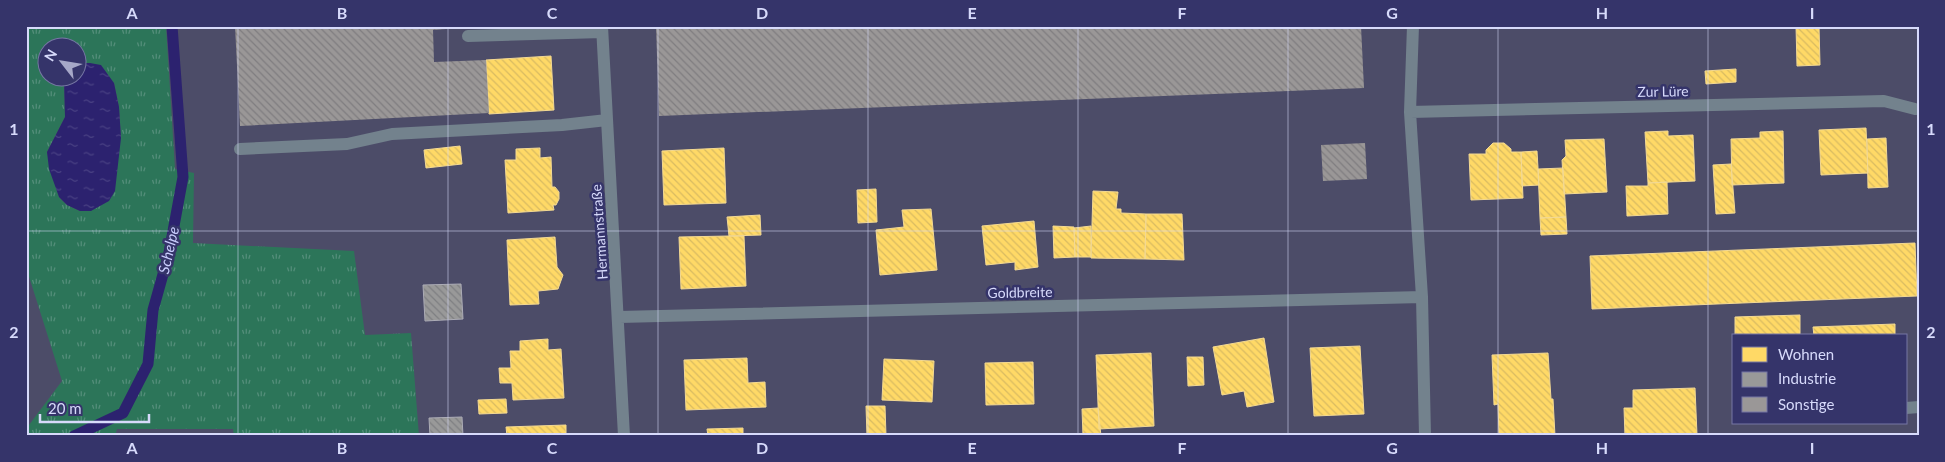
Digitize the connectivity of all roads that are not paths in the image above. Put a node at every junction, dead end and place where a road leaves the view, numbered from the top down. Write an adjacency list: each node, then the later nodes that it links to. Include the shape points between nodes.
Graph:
1 (1413, 26): 5 (street)
2 (602, 29): 3 (street); 6 (street, Hermannstraße)
3 (468, 36)
4 (1915, 109): 5 (street, Zur Lüre, via 1884,101)
5 (1410, 112): 8 (street)
6 (607, 120): 7 (street, via 392,134 347,144); 9 (street, Hermannstraße)
7 (240, 149)
8 (1422, 297): 9 (street, Goldbreite); 11 (street)
9 (619, 316): 10 (street, Hermannstraße)
10 (624, 436)
11 (1425, 436)

